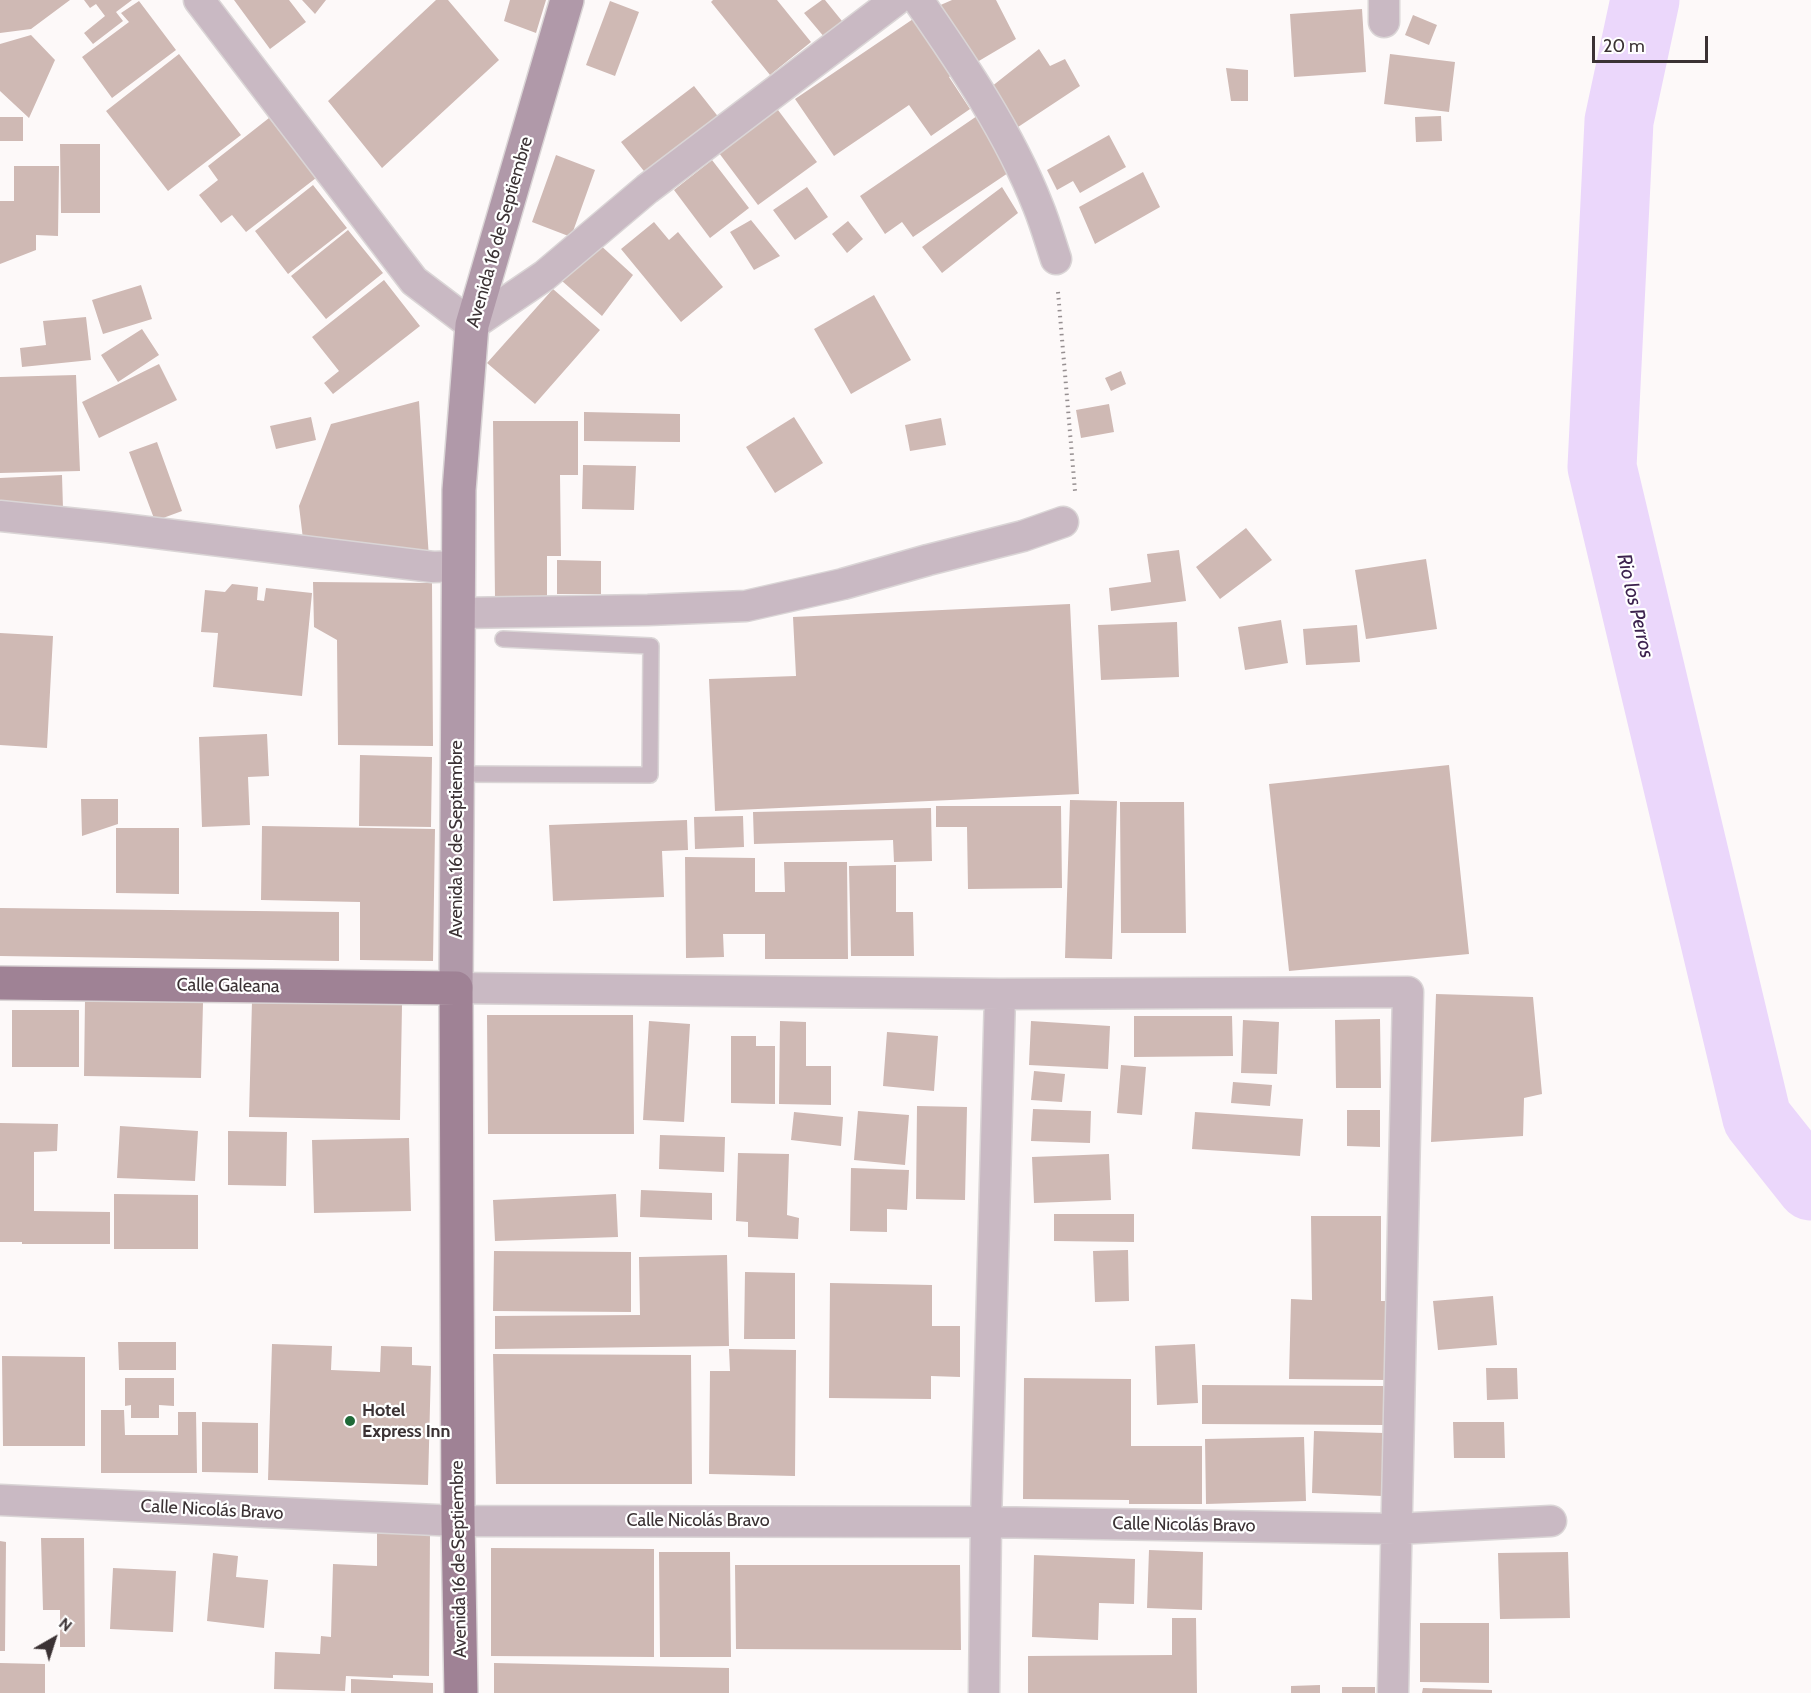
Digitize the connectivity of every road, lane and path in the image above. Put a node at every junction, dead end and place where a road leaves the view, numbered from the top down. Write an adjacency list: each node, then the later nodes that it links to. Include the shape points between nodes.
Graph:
1 (199, 0): 6 (street, via 414,281)
2 (567, 0): 6 (street, Avenida 16 de Septiembre)
3 (896, 0): 6 (street, via 647,189 544,276)
4 (918, 0): 5 (street, via 973,80 1014,155 1039,206)
5 (1056, 259): 8 (path, via 1076,500)
6 (472, 325): 9 (street, Avenida 16 de Septiembre, via 459,490)
7 (0, 516): 9 (street, via 433,567)
8 (1063, 522): 10 (street, via 843,584 746,606)
9 (458, 566): 10 (street, Avenida 16 de Septiembre)
10 (458, 613): 12 (street, Avenida 16 de Septiembre)
11 (502, 639): 12 (lane, via 651,646 650,775)
12 (458, 774): 14 (street, Avenida 16 de Septiembre)
13 (0, 983): 14 (main road, Calle Galeana)
14 (456, 988): 15 (street); 17 (main road, Avenida 16 de Septiembre)
15 (1000, 994): 19 (street); 20 (street, via 1408,992)
16 (0, 1500): 17 (street, Calle Nicolás Bravo)
17 (458, 1521): 19 (street, Calle Nicolás Bravo); 21 (main road, Avenida 16 de Septiembre)
18 (1551, 1521): 20 (street, Calle Nicolás Bravo)
19 (986, 1522): 20 (street, Calle Nicolás Bravo); 22 (street)
20 (1396, 1529): 23 (street)
21 (461, 1693)
22 (984, 1693)
23 (1393, 1693)

